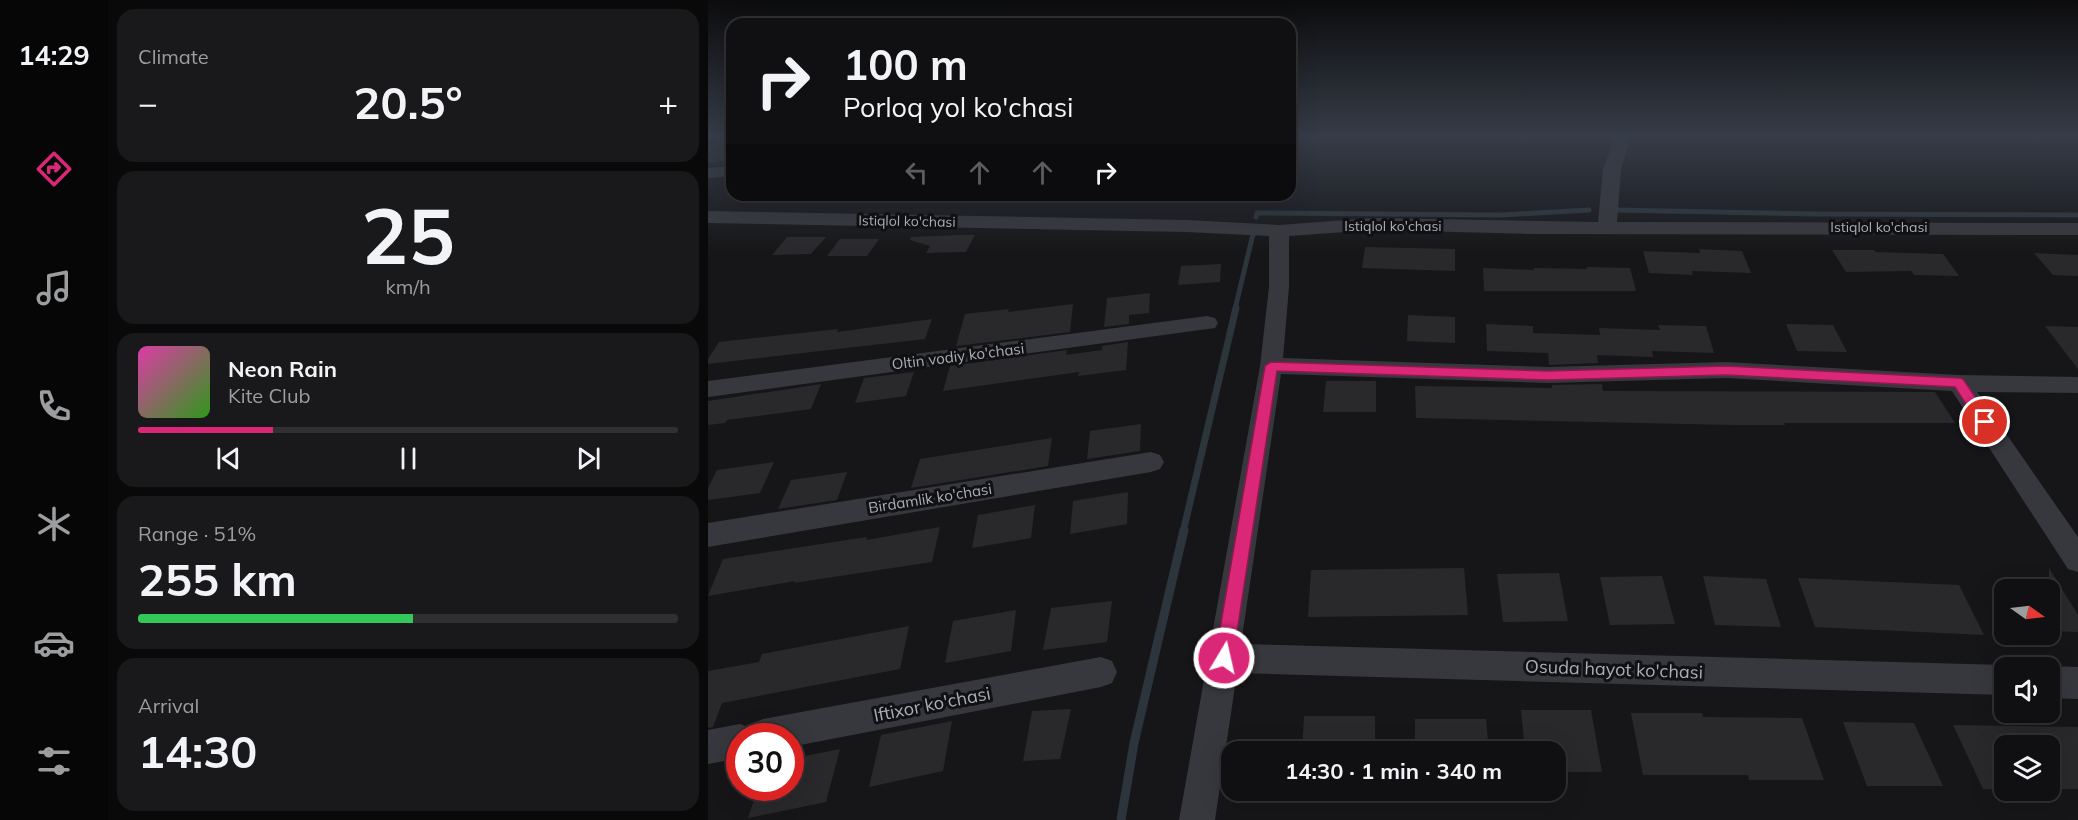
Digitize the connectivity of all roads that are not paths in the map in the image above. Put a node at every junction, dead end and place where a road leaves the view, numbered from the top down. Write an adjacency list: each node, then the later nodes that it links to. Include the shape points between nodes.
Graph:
1 (1611, 175): 3 (street)
2 (708, 217): 5 (street, Istiqlol ko'chasi)
3 (1607, 227): 4 (street, Istiqlol ko'chasi); 5 (street, Istiqlol ko'chasi, via 1373,224)
4 (2078, 229)
5 (1279, 231): 7 (street, via 1279,287)
6 (1207, 323): 10 (street, Oltin vodiy ko'chasi)
7 (1271, 366): 8 (street, via 1548,375 1726,370); 14 (street)
8 (1959, 383): 9 (street); 13 (street)
9 (2078, 385)
10 (708, 388)
11 (1151, 462): 12 (street, Birdamlik ko'chasi)
12 (708, 535)
13 (2078, 560)
14 (1224, 658): 16 (street, Osuda hayot ko'chasi); 22 (street)
15 (1101, 672): 19 (street, Iftixor ko'chasi)
16 (1994, 680)
17 (2060, 682): 18 (street)
18 (2078, 683)
19 (804, 728)
20 (726, 744): 21 (street)
21 (708, 747)
22 (1197, 820)

